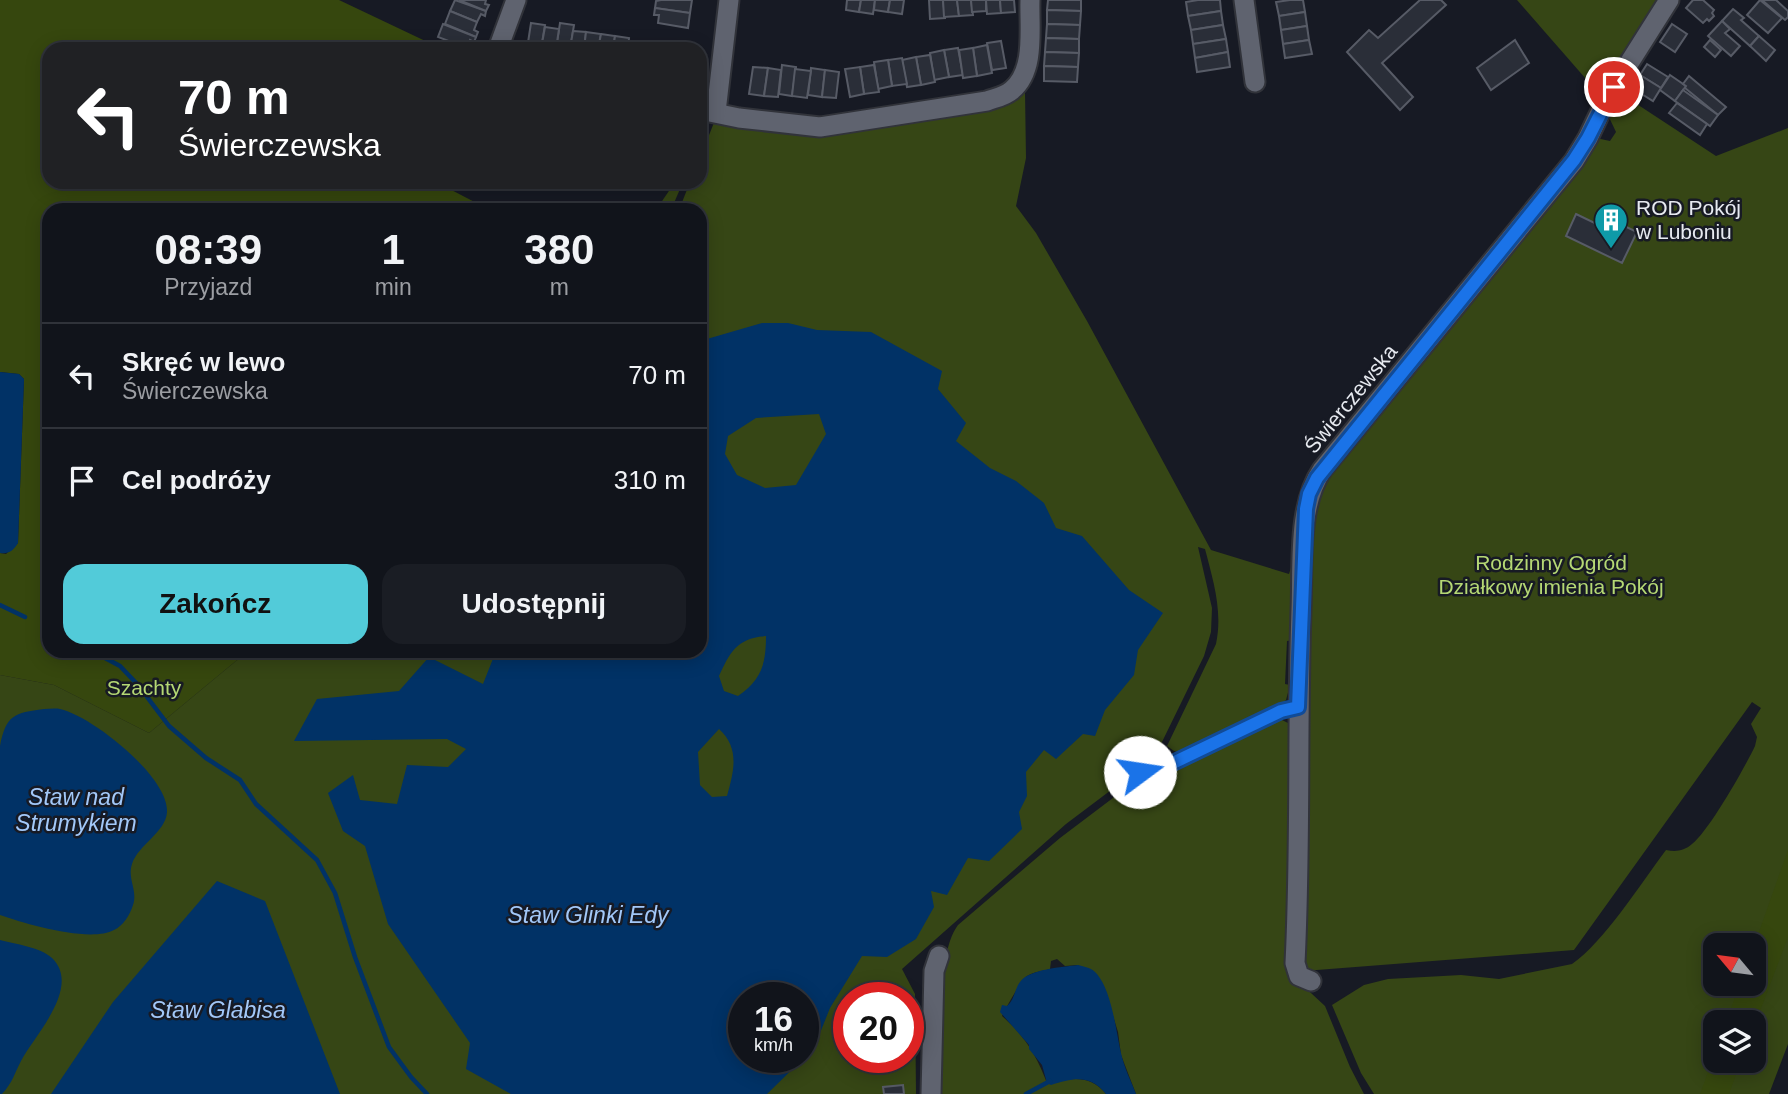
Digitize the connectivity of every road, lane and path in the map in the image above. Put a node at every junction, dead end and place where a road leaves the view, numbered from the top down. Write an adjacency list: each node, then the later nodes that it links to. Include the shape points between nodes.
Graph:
1 (516, 0): 6 (street)
2 (729, 0): 8 (street)
3 (1030, 0): 8 (street, via 1028,58 1022,79 1010,92 987,101 820,127)
4 (1244, 0): 7 (street)
5 (1669, 0): 9 (street, Świerczewska, via 1574,160 1317,478 1306,509)
6 (501, 42)
7 (1255, 82)
8 (708, 111)
9 (1298, 707): 10 (lane, via 1152,773); 12 (street, Świerczewska, via 1295,962 1299,976)
10 (1140, 772)
11 (939, 956): 13 (street, via 933,971)
12 (1311, 981)
13 (931, 1094)

